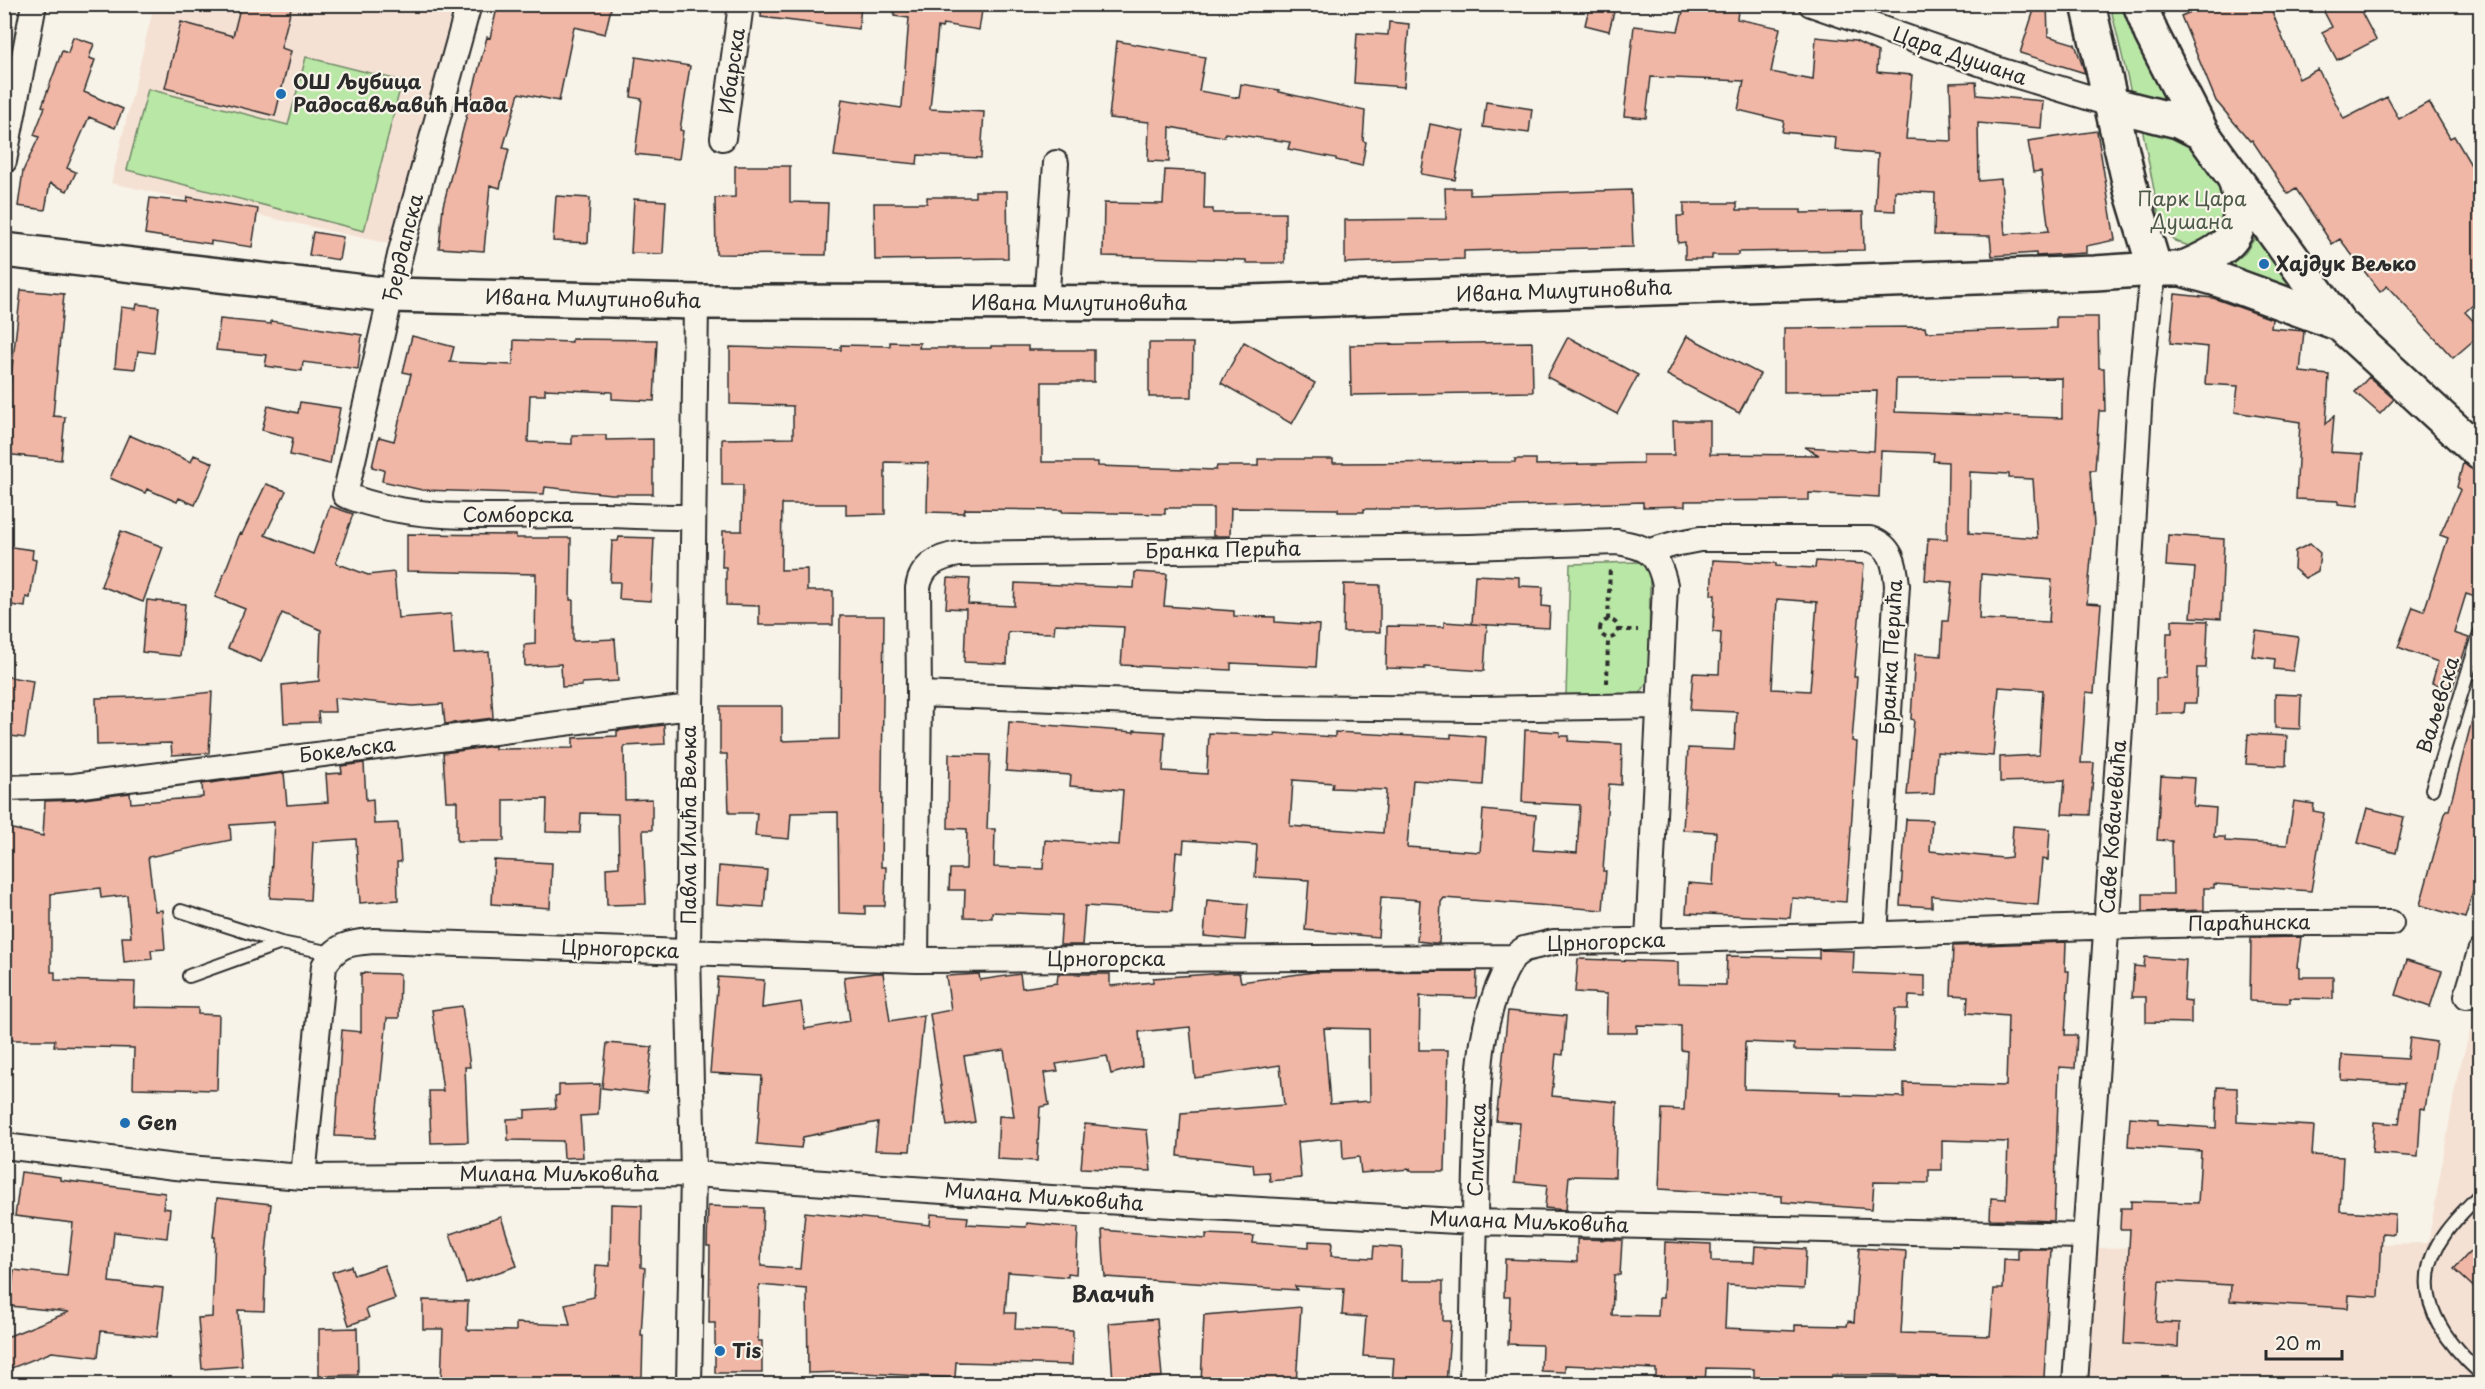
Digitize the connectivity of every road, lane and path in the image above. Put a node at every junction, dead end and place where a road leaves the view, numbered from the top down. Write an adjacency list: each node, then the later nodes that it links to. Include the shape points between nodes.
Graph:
1 (34, 4): 10 (street)
2 (469, 4): 15 (street, Ђердапска)
3 (741, 4): 9 (street, Ибарска)
4 (1811, 4): 7 (street, Цара Душана)
5 (2088, 4): 7 (street)
6 (2140, 4): 8 (street)
7 (2110, 104): 8 (street, via 2178,121); 14 (street, via 2139,220)
8 (2202, 133): 12 (street)
9 (723, 138)
10 (4, 161)
11 (1056, 163): 17 (street)
12 (2233, 173): 14 (street, via 2241,197 2241,217 2235,233 2225,247 2210,257); 18 (street)
13 (4, 250): 15 (street, Ивана Милутиновића)
14 (2168, 269): 17 (street, Ивана Милутиновића, via 1221,303); 18 (street, via 2214,278); 37 (street, Саве Ковачевића, via 2149,302 2140,392)
15 (390, 295): 16 (street, Ивана Милутиновића); 20 (street, Ђердапска)
16 (696, 302): 17 (street, Ивана Милутиновића); 21 (street, Павла Илића Вељка)
17 (1046, 303)
18 (2340, 324): 19 (street)
19 (2481, 453)
20 (345, 495): 21 (street, Сомборска, via 394,510 481,517)
21 (693, 517): 32 (street, Павла Илића Вељка)
22 (1650, 551): 30 (street, Бранка Перића, via 1617,542 946,556 929,565 919,579); 31 (street, via 1665,585); 38 (street, Бранка Перића, via 1700,539 1870,539 1880,542 1892,557 1897,585)
23 (1611, 563): 24 (path)
24 (1608, 620): 25 (path); 28 (path, via 1599,629)
25 (1618, 630): 26 (path); 28 (path)
26 (1649, 631)
27 (2481, 633): 34 (lane, Ваљевска)
28 (1608, 639): 29 (path)
29 (1607, 685)
30 (919, 694): 31 (street, via 1267,707); 45 (street, Бранка Перића)
31 (1659, 706): 39 (street)
32 (690, 707): 33 (street, Бокељска, via 74,786); 41 (street, Павла Илића Вељка)
33 (4, 788)
34 (2432, 789)
35 (181, 911): 40 (lane)
36 (2391, 923): 37 (street, Параћинска)
37 (2107, 926): 38 (street, Црногорска); 53 (street, Саве Ковачевића)
38 (1875, 935): 39 (street, Црногорска)
39 (1648, 941): 44 (street, Црногорска, via 1554,942 1524,949)
40 (281, 943): 43 (lane); 46 (lane)
41 (688, 952): 43 (street, Црногорска, via 374,941 344,945); 45 (street, Црногорска); 49 (street, Павла Илића Вељка)
42 (2481, 952): 47 (street)
43 (332, 953): 50 (street, via 321,982)
44 (1512, 957): 45 (street, Црногорска); 52 (street, Сплитска, via 1495,989 1482,1037)
45 (916, 960)
46 (189, 976)
47 (2467, 996)
48 (4, 1146): 50 (street, Милана Миљковића, via 163,1166)
49 (693, 1174): 50 (street, Милана Миљковића); 52 (street, Милана Миљковића); 55 (street, Павла Илића Вељка)
50 (303, 1177)
51 (2481, 1194): 54 (lane, via 2446,1233 2431,1260 2428,1287 2433,1314 2444,1335)
52 (1474, 1222): 53 (street, Милана Миљковића); 56 (street, Сплитска)
53 (2085, 1236): 57 (street, Саве Ковачевића)
54 (2481, 1373)
55 (689, 1384)
56 (1472, 1384)
57 (2076, 1384)

